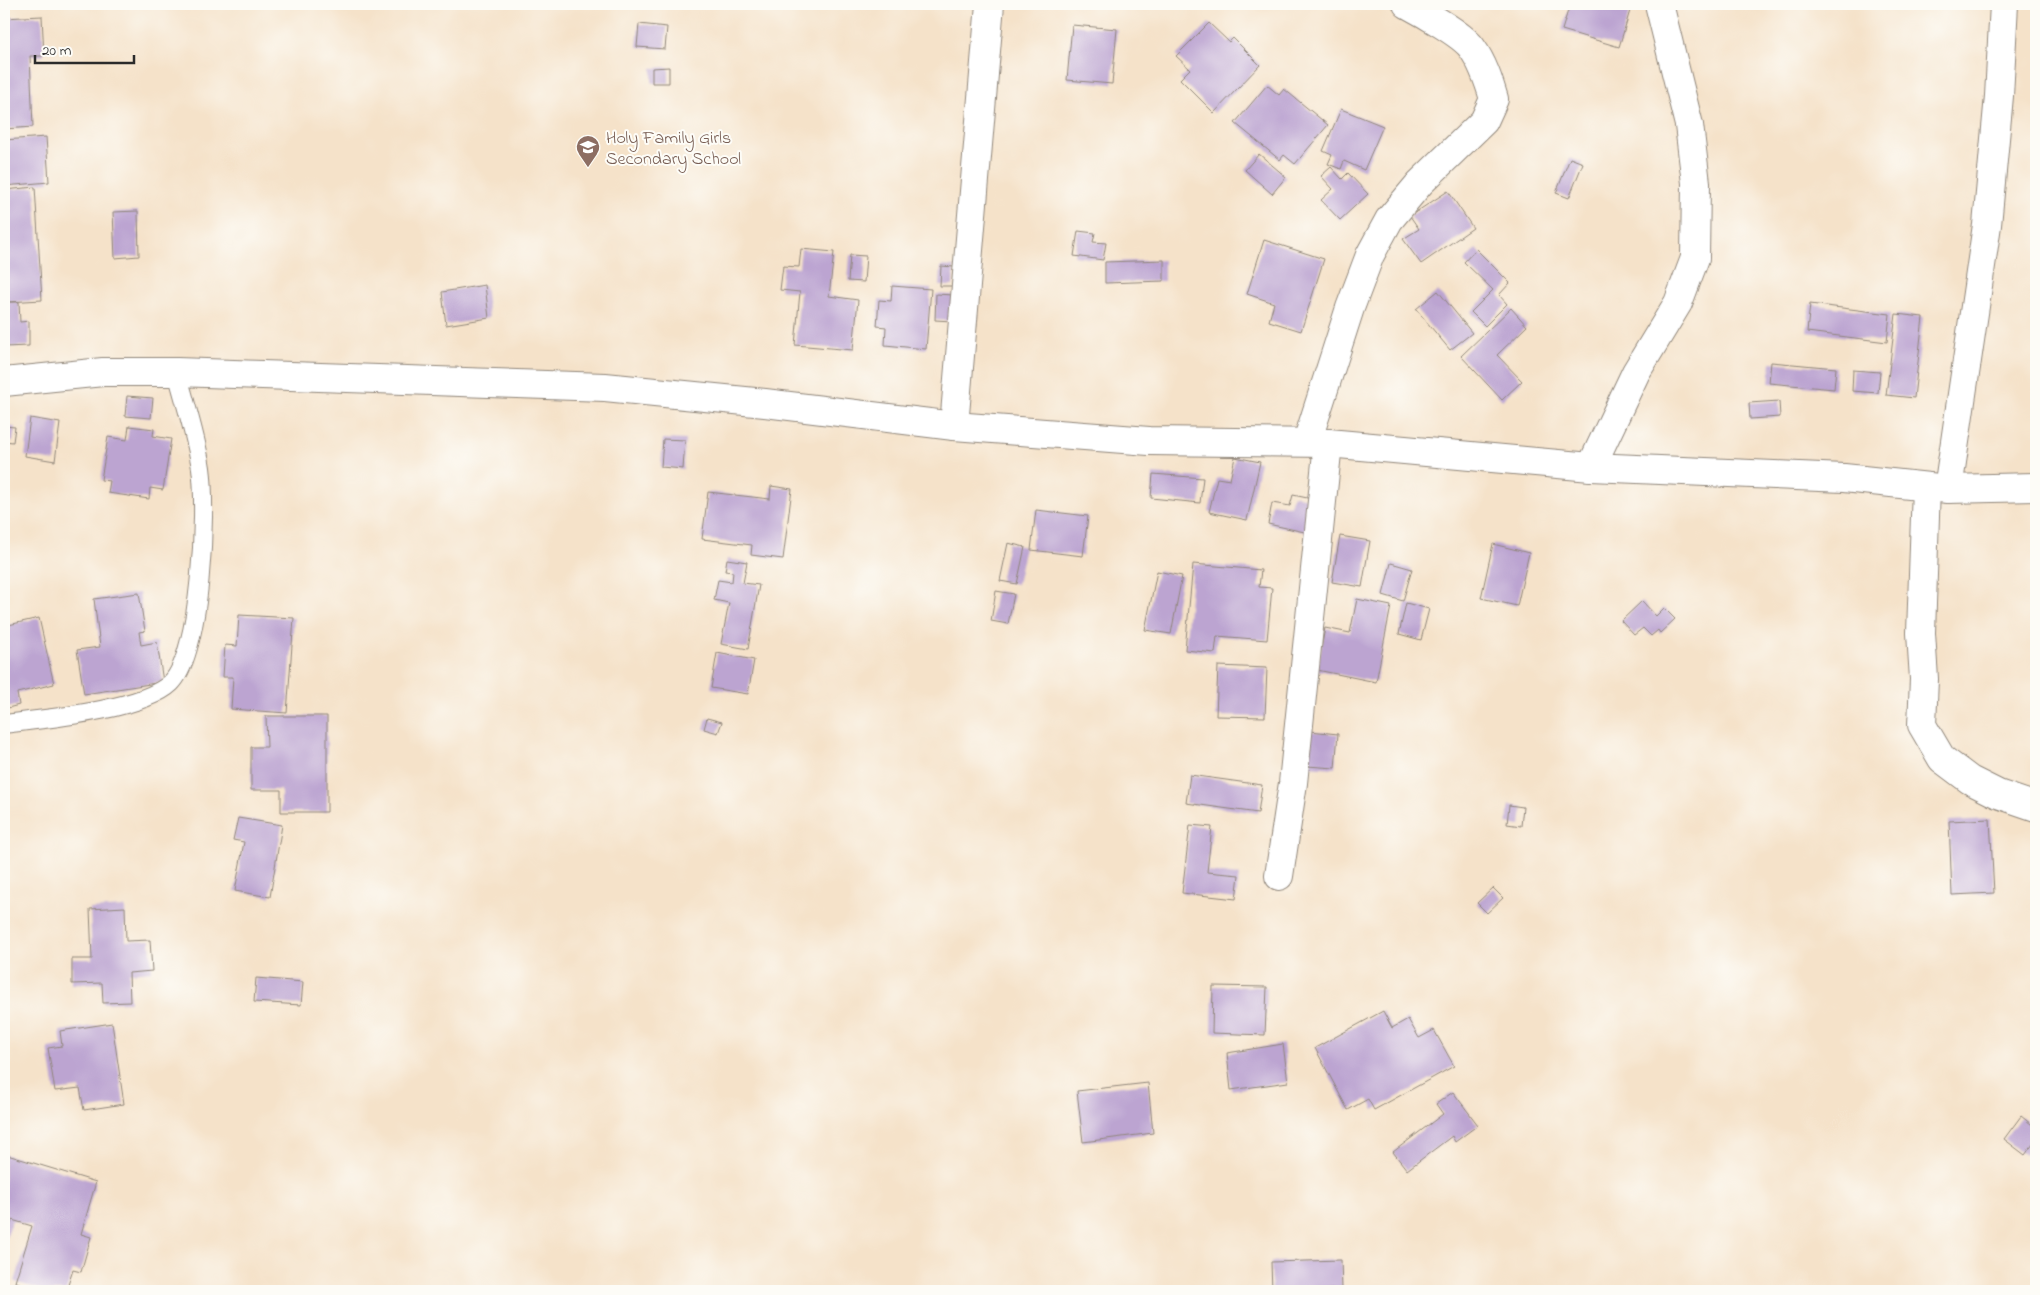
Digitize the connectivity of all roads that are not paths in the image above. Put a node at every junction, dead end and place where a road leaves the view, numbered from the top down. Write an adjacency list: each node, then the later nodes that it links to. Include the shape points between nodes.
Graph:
1 (990, 4): 7 (street)
2 (1407, 4): 8 (street, via 1432,17 1472,47 1489,80 1494,99 1484,121 1420,183 1390,220 1370,254 1350,308)
3 (1659, 4): 9 (street, via 1689,125 1696,183 1695,258 1678,303 1636,372)
4 (2004, 4): 11 (street, via 1987,225)
5 (177, 372): 6 (street, via 103,372); 7 (street, via 605,387); 12 (lane, via 201,468 203,553 188,652 172,682 143,700 64,717)
6 (4, 382)
7 (954, 426): 8 (street, via 1149,441)
8 (1318, 443): 9 (street); 14 (street, via 1293,783)
9 (1591, 467): 11 (street, via 1844,478)
10 (2036, 487): 11 (street)
11 (1937, 488): 13 (street, via 1921,633 1922,725 1942,759 1970,780 1998,794)
12 (4, 724)
13 (2036, 806)
14 (1279, 876)

